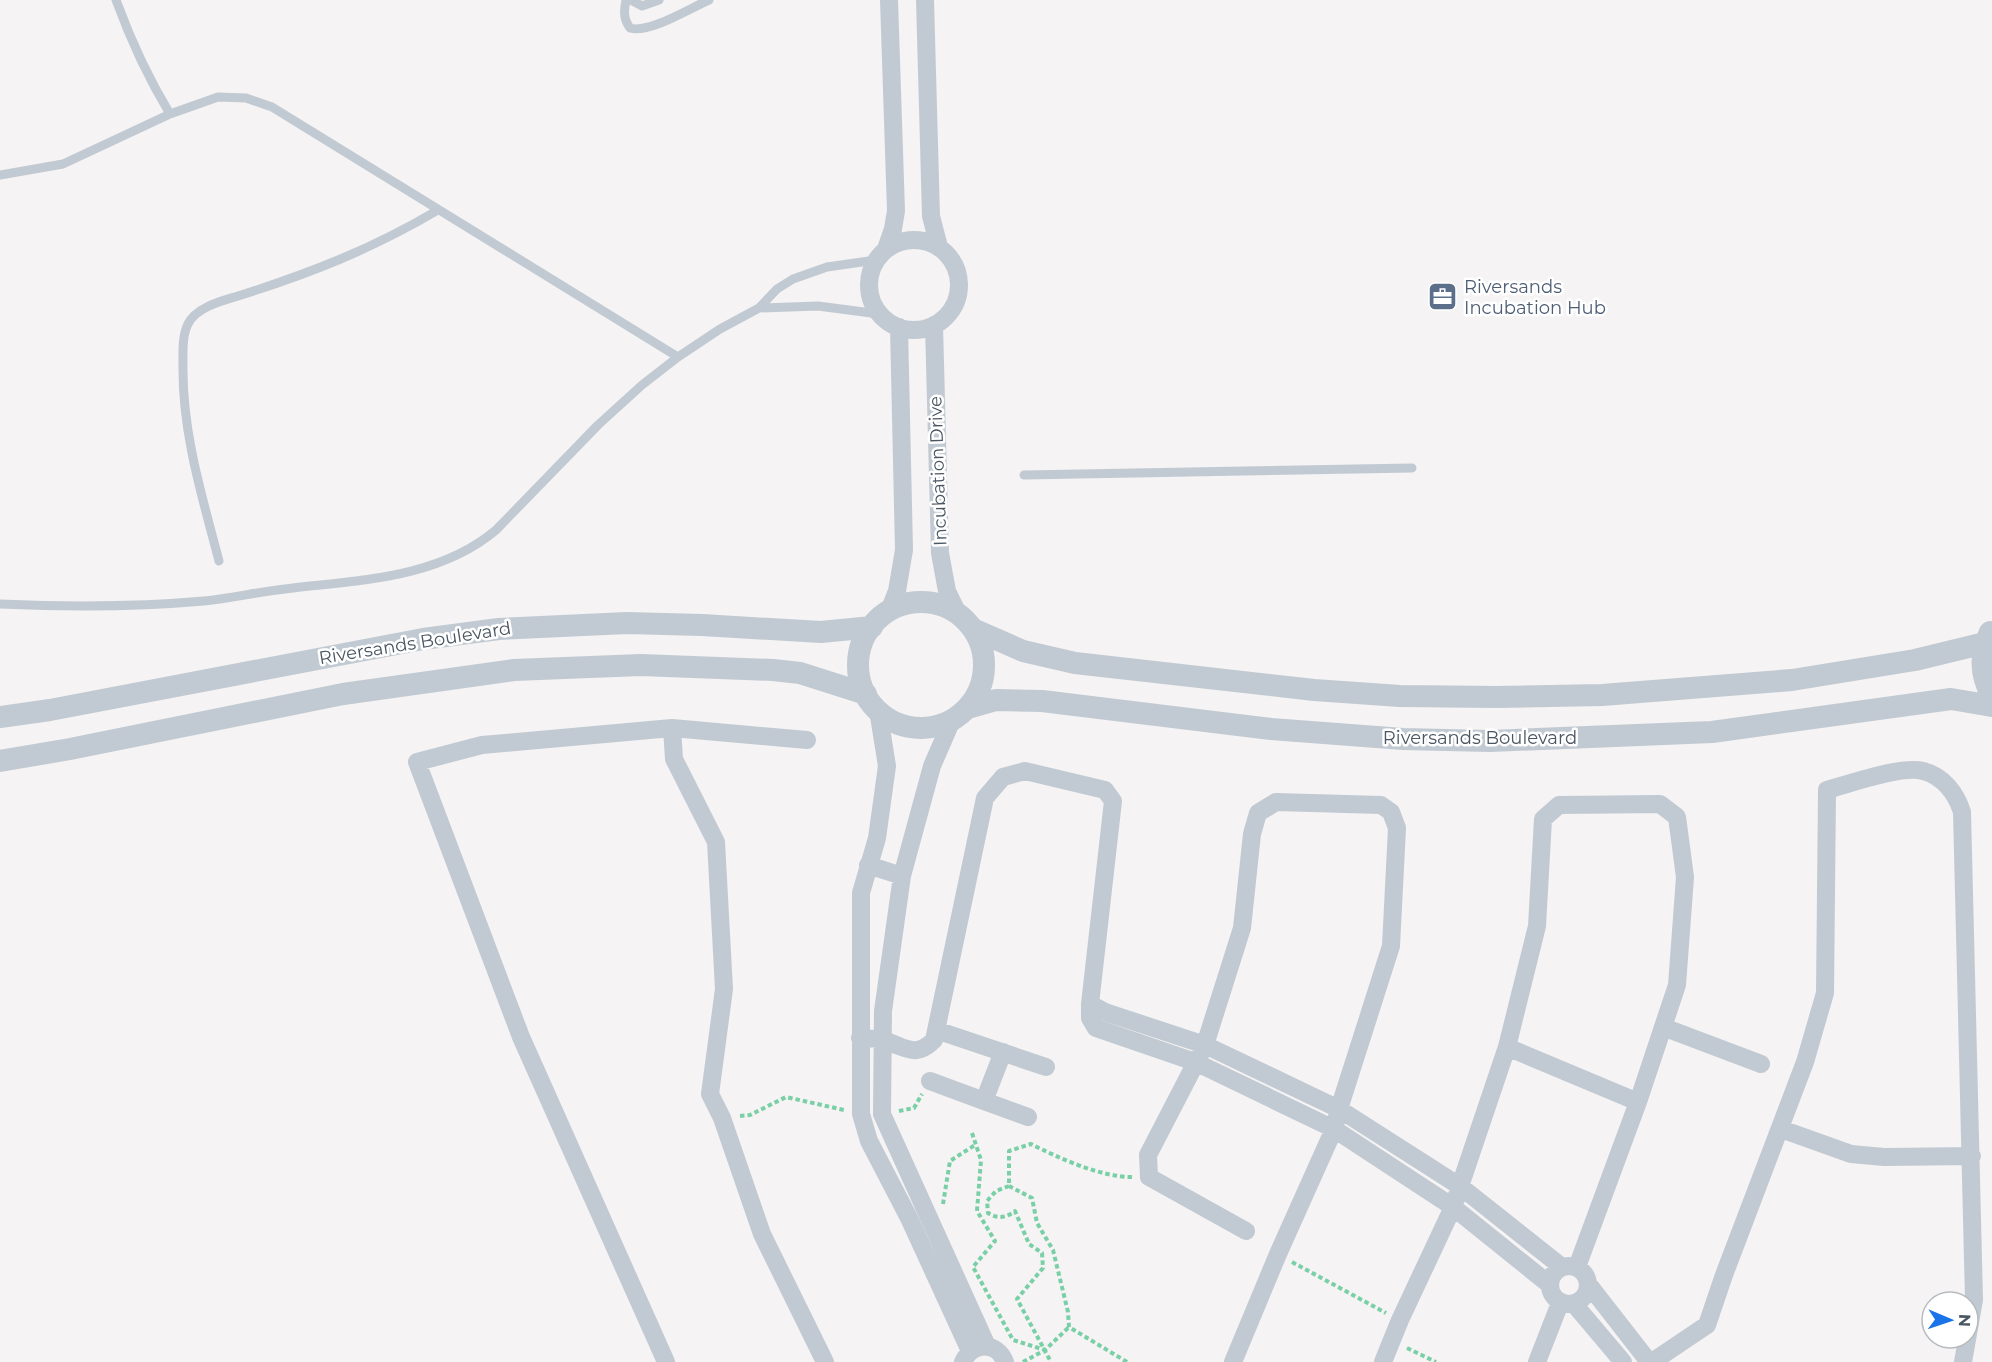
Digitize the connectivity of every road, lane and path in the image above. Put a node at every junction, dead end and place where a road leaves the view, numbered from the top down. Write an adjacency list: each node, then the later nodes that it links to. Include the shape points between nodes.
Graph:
1 (116, 0): 8 (lane, via 142,65)
2 (626, 0): 5 (lane, via 625,20 637,30)
3 (631, 0): 4 (lane, via 642,6)
4 (659, 0)
5 (709, 0)
6 (889, 0): 12 (street, via 896,211)
7 (925, 0): 11 (street, via 931,216)
8 (170, 114): 9 (lane, via 63,164); 10 (lane, via 218,97 246,98 272,107)
9 (0, 175)
10 (438, 210): 17 (lane); 20 (lane, via 343,260 216,303 188,323 183,345 183,396 191,448)
11 (939, 247): 12 (street, via 912,240 898,243); 15 (street, via 957,272 959,288 947,316)
12 (881, 255): 13 (lane, via 809,272 777,289); 14 (street, via 870,273 869,287)
13 (759, 308): 14 (lane, via 818,306); 17 (lane)
14 (879, 314): 16 (street)
15 (934, 326): 16 (street, via 919,330); 23 (street, Incubation Drive, via 940,553 947,591)
16 (899, 327): 22 (street, Incubation Drive, via 904,550)
17 (678, 357): 21 (lane, via 598,425 496,530 478,545 444,562 387,577 206,600 85,607)
18 (1412, 468): 19 (lane)
19 (1024, 475)
20 (219, 561)
21 (0, 604)
22 (889, 611): 23 (street, via 924,602 942,605); 24 (street)
23 (965, 621): 25 (street, via 1023,651 1076,663 1314,690 1465,697 1602,695 1792,681 1915,660); 29 (street, via 982,648 984,669 979,690)
24 (872, 627): 27 (street, via 859,660 860,677); 30 (street, Riversands Boulevard, via 821,632 627,623 499,628)
25 (1989, 636): 26 (street, via 1982,660)
26 (1992, 696)
27 (872, 702): 29 (street, via 894,722 913,728 933,727); 33 (street, via 800,673 773,670 641,665 514,670 343,694); 34 (street, via 887,766 877,838)
28 (1992, 706): 29 (street, Riversands Boulevard, via 1951,699 1712,732 1490,741 1271,729 1042,701 996,700)
29 (960, 714): 35 (street, via 932,766)
30 (0, 717)
31 (672, 728): 32 (street); 54 (street, via 674,759 716,842 724,989 710,1094); 78 (street, via 482,744 417,762 521,1037)
32 (807, 740)
33 (0, 761)
34 (868, 865): 35 (street); 39 (street, via 861,893)
35 (902, 876): 40 (street, via 883,1011)
36 (1090, 1004): 38 (street, via 1113,801 1105,790 1025,771 1003,777 985,798); 41 (street); 44 (street, via 1090,1018 1096,1028)
37 (1663, 1027): 42 (street, via 1677,985 1686,877 1677,817 1660,804 1559,805 1543,819 1537,926); 45 (street); 49 (street)
38 (936, 1030): 40 (street, via 934,1040 915,1052); 43 (street)
39 (860, 1038): 40 (street); 51 (street)
40 (883, 1040): 52 (street)
41 (1205, 1045): 44 (street); 50 (street); 50 (street, via 1242,928 1252,834 1258,813 1276,802 1381,805 1391,812 1397,828 1391,946)
42 (1507, 1047): 49 (street); 62 (street)
43 (1003, 1052): 46 (street); 48 (street)
44 (1195, 1062): 55 (street); 60 (street, via 1148,1155)
45 (1761, 1064)
46 (1046, 1067)
47 (930, 1081): 48 (street); 52 (path, via 914,1108)
48 (984, 1101): 53 (street)
49 (1638, 1102): 69 (street)
50 (1338, 1109): 55 (street); 62 (street)
51 (861, 1114): 54 (path, via 786,1097 750,1115); 77 (street, via 869,1141)
52 (882, 1114): 77 (street)
53 (1028, 1117)
54 (722, 1119): 79 (street, via 762,1234)
55 (1334, 1129): 63 (street); 66 (street)
56 (1780, 1129): 59 (street, via 1851,1154); 59 (street, via 1806,1062 1825,993 1827,789 1905,770 1923,771 1952,788 1962,812); 89 (street, via 1707,1324)
57 (972, 1133): 58 (path)
58 (975, 1145): 64 (path, via 950,1161 943,1204); 68 (path, via 981,1160 977,1211 995,1241)
59 (1972, 1156): 90 (street, via 1974,1300)
60 (1149, 1177): 61 (path, via 1109,1174 1031,1144 1009,1151); 65 (street)
61 (1009, 1186): 74 (path, via 1032,1198 1037,1222 1053,1250); 76 (path, via 996,1191 987,1201 988,1213 1008,1217 1015,1211 1029,1244 1042,1253 1043,1268 1017,1299)
62 (1461, 1186): 63 (street); 69 (street)
63 (1453, 1207): 70 (street); 73 (street)
64 (948, 1214)
65 (1246, 1231)
66 (1278, 1254): 73 (path); 84 (street)
67 (968, 1257): 68 (path)
68 (973, 1267): 76 (path, via 1013,1340)
69 (1570, 1267): 70 (street, via 1552,1277); 71 (street, via 1584,1273)
70 (1550, 1285): 72 (street, via 1551,1292)
71 (1589, 1285): 72 (street, via 1583,1299); 89 (street)
72 (1567, 1303): 87 (street); 88 (street)
73 (1400, 1320): 75 (street)
74 (1069, 1328): 76 (path); 83 (path)
75 (1391, 1341): 85 (street); 86 (path)
76 (1045, 1350): 81 (path); 82 (path)
77 (973, 1353): 80 (street, via 999,1352)
78 (666, 1362)
79 (825, 1362)
80 (1005, 1362)
81 (1023, 1362)
82 (1051, 1362)
83 (1127, 1362)
84 (1233, 1362)
85 (1383, 1362)
86 (1436, 1362)
87 (1537, 1362)
88 (1623, 1362)
89 (1651, 1362)
90 (1963, 1362)

